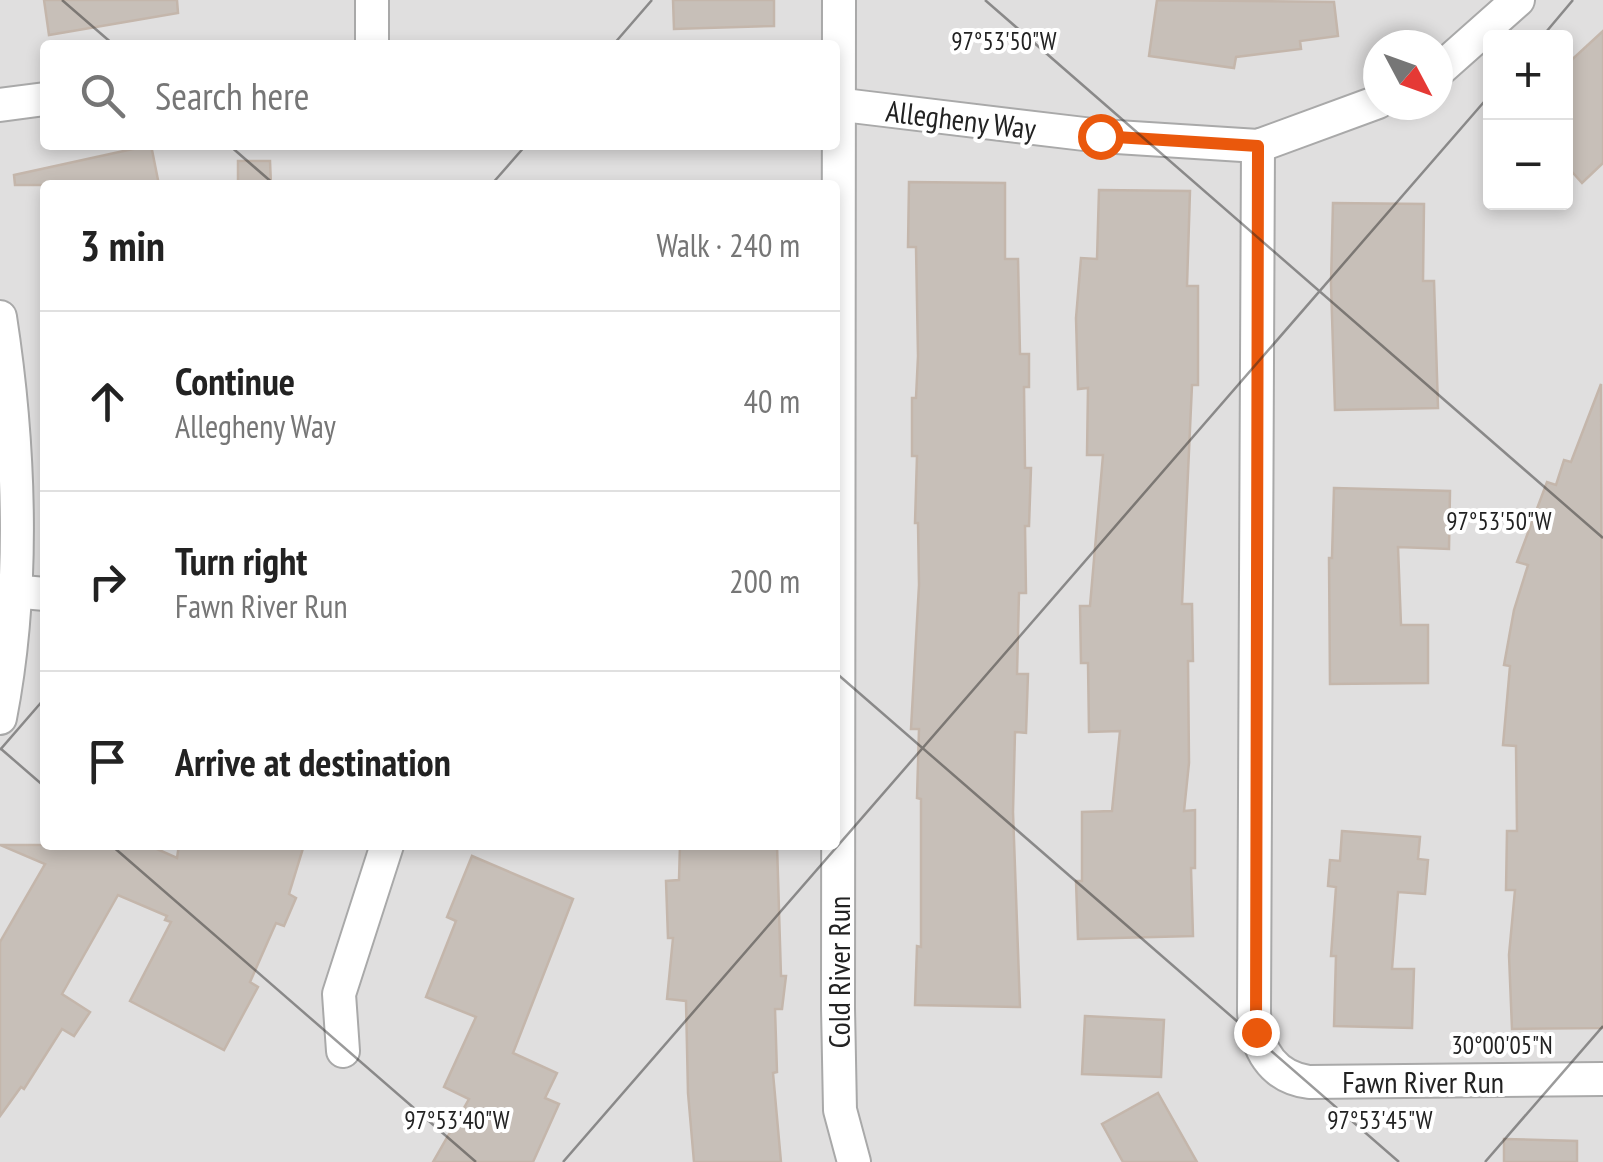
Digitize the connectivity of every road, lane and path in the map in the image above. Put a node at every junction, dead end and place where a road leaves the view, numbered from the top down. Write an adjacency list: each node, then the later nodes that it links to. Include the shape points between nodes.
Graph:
1 (372, 0): 4 (street)
2 (839, 0): 5 (street, Cold River Run)
3 (1518, 0): 6 (street)
4 (372, 40)
5 (838, 40)
6 (1453, 58)
7 (40, 100): 9 (street)
8 (840, 104): 11 (street, Allegheny Way, via 1100,136)
9 (0, 106)
10 (1363, 108): 11 (street, Allegheny Way)
11 (1258, 146): 20 (street, Fawn River Run, via 1254,1012 1260,1046 1286,1077 1309,1082)
12 (836, 150): 13 (street, Cold River Run)
13 (836, 180)
14 (0, 317): 15 (street)
15 (20, 592): 16 (street)
16 (0, 718)
17 (386, 850): 19 (street, via 339,994)
18 (838, 850): 21 (street, Cold River Run, via 840,1110)
19 (343, 1051)
20 (1603, 1079)
21 (854, 1162)

